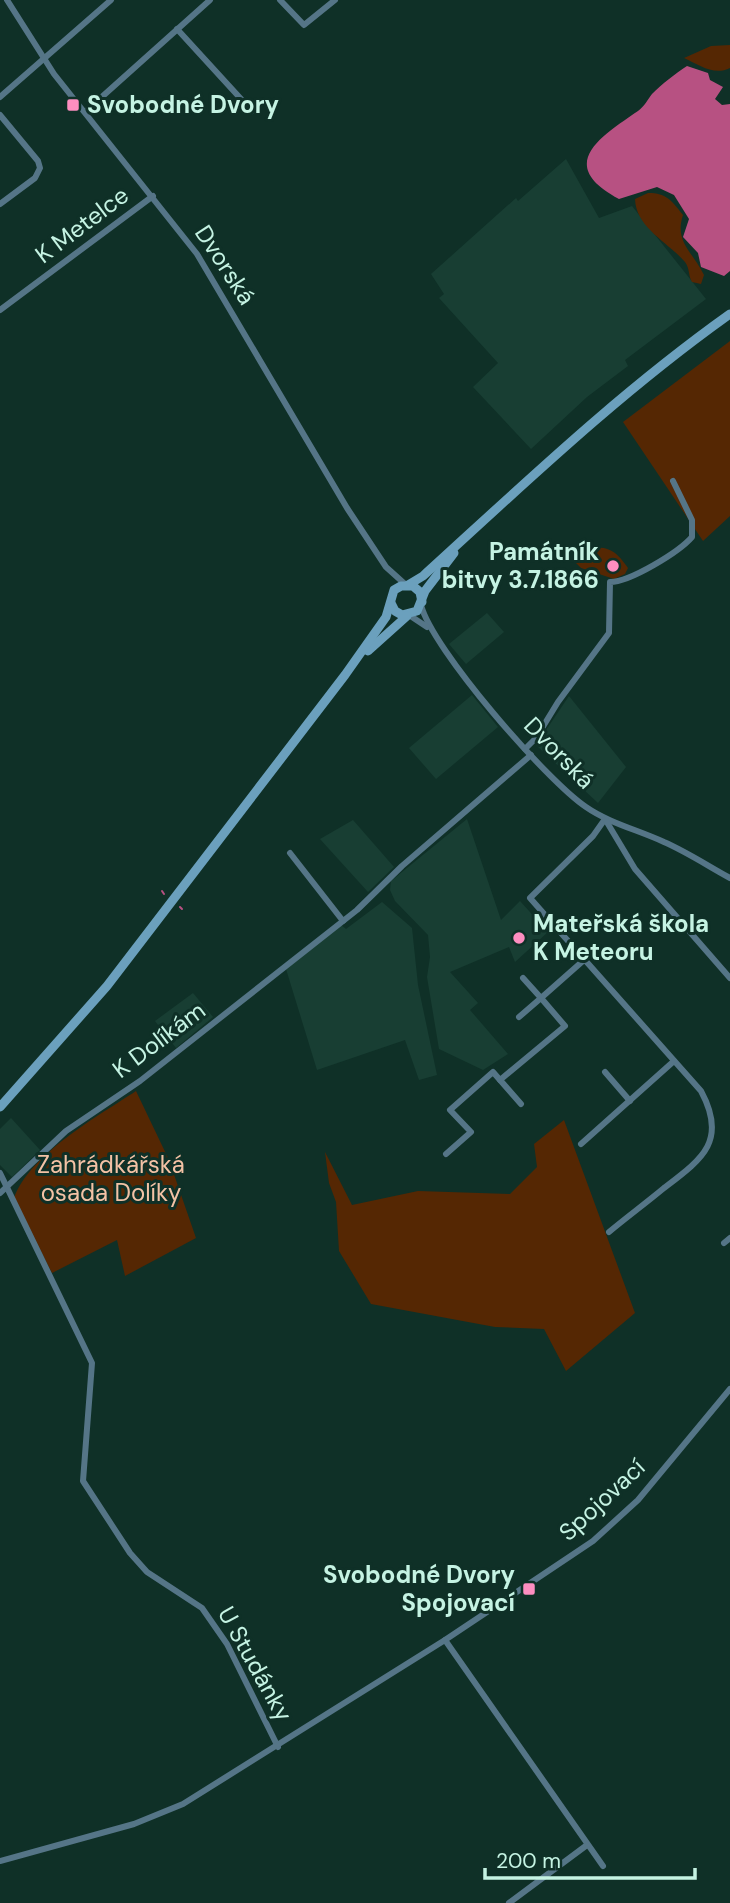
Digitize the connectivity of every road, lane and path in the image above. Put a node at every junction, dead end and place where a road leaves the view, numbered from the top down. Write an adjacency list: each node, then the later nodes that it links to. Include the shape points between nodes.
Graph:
1 (7, 0): 7 (street, Dvorská)
2 (111, 0): 7 (street)
3 (210, 0): 6 (street)
4 (280, 0): 5 (street, via 305,25)
5 (335, 0)
6 (177, 29): 9 (street); 10 (street)
7 (43, 58): 8 (street); 9 (street, Dvorská)
8 (0, 97)
9 (85, 111): 12 (street, Dvorská)
10 (252, 111)
11 (0, 116): 13 (street, via 40,168 35,178)
12 (153, 196): 14 (street, K Metelce); 18 (street, Dvorská, via 212,278)
13 (0, 204)
14 (0, 310)
15 (730, 314): 17 (main road, via 603,411)
16 (673, 481): 25 (street, via 692,520 692,537 662,560 610,582 609,633)
17 (475, 528): 19 (main road); 21 (main road, via 432,581)
18 (386, 567): 19 (street, Dvorská); 20 (street, Dvorská)
19 (407, 585): 20 (main road); 21 (main road, Dvorská, via 417,589)
20 (392, 598): 22 (main road, Dvorská, via 395,611); 24 (main road, via 386,617)
21 (421, 603): 22 (main road); 23 (street, Dvorská)
22 (408, 616): 23 (street, Dvorská); 24 (main road, via 392,626)
23 (431, 631): 25 (street, Dvorská)
24 (345, 676): 41 (main road, via 107,986)
25 (526, 749): 26 (street, Dvorská)
26 (531, 755): 27 (street, Dvorská, via 562,789); 30 (street, K Dolíkám)
27 (605, 819): 29 (street, Dvorská, via 666,842); 31 (street, via 530,898); 33 (street, via 635,869)
28 (290, 853): 30 (street)
29 (730, 878)
30 (343, 921): 47 (street, K Dolíkám, via 140,1081 66,1131)
31 (584, 960): 34 (street); 36 (street)
32 (523, 978): 34 (street)
33 (730, 978)
34 (541, 998): 35 (street); 38 (street, via 565,1026)
35 (519, 1017)
36 (674, 1061): 39 (street); 49 (street, via 709,1106 713,1130 709,1146 693,1166)
37 (605, 1072): 39 (street)
38 (500, 1080): 40 (street); 43 (street, via 493,1072)
39 (630, 1101): 44 (street)
40 (521, 1104)
41 (0, 1107)
42 (441, 1109): 43 (street)
43 (450, 1110): 45 (street, via 471,1132)
44 (581, 1144)
45 (446, 1154)
46 (0, 1173): 47 (street, U Studánky)
47 (7, 1188): 48 (street, K Dolíkám); 52 (street, U Studánky, via 92,1363 83,1481 122,1543 147,1572 202,1608 227,1644)
48 (0, 1193)
49 (609, 1232)
50 (730, 1389): 51 (street, Spojovací, via 638,1500 593,1541)
51 (445, 1640): 52 (street, Spojovací); 53 (street)
52 (278, 1747): 54 (street, Spojovací, via 183,1804 134,1824)
53 (587, 1845): 55 (street); 56 (street)
54 (0, 1861)
55 (603, 1867)
56 (509, 1903)

